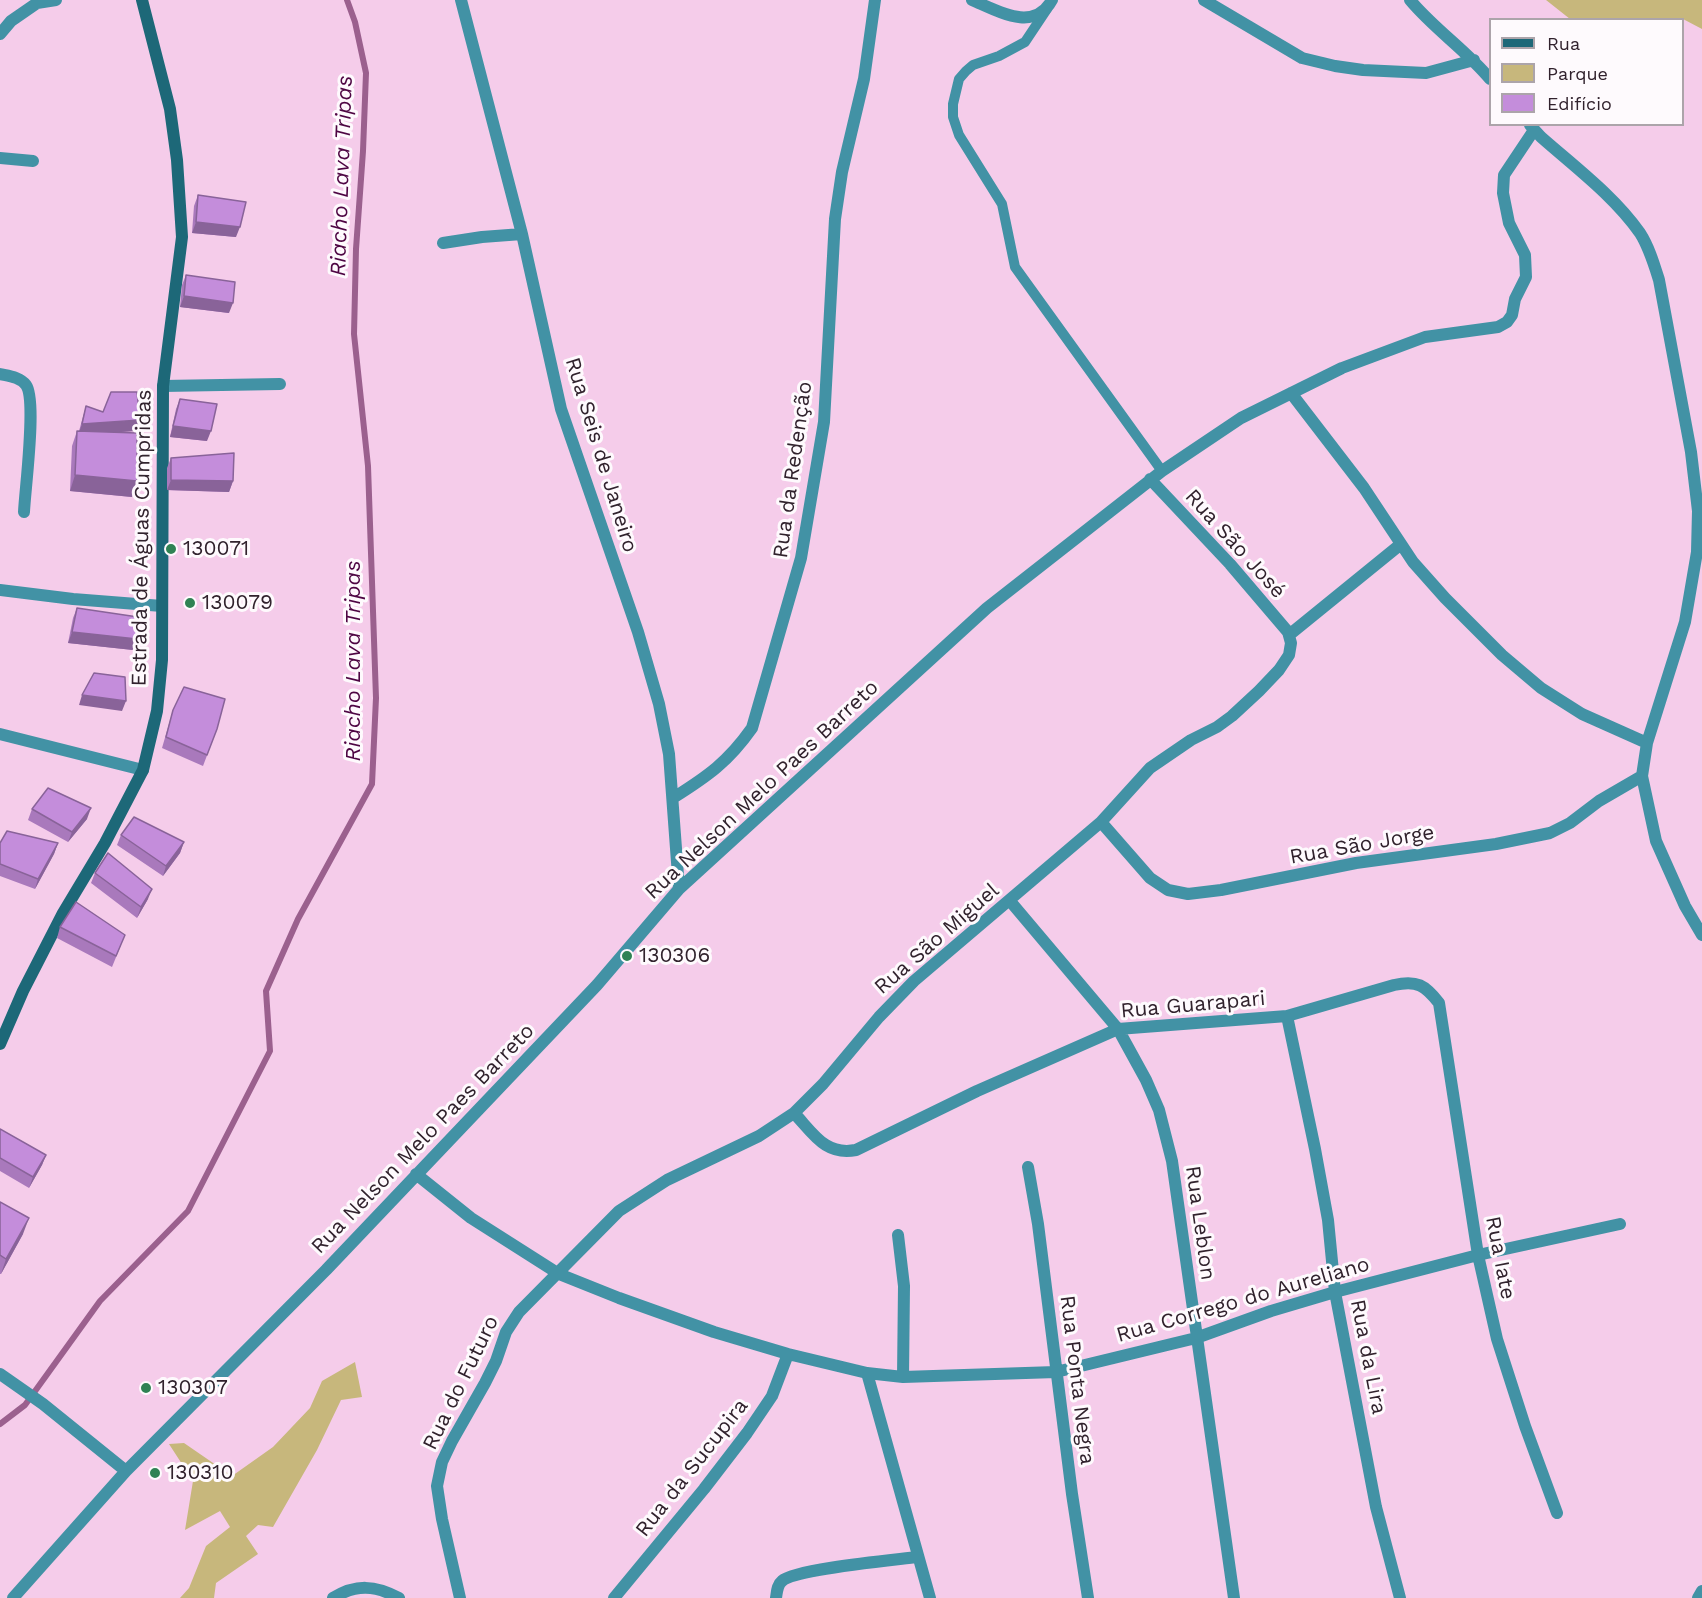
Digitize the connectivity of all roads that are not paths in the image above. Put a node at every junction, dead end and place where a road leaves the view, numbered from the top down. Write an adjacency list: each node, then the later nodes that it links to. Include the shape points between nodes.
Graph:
1 (56, 0): 9 (street, via 37,3)
2 (142, 0): 19 (main road, Estrada de Águas Cumpridas, via 170,109 180,196 182,237)
3 (461, 0): 15 (street, Rua Seis de Janeiro)
4 (874, 0): 33 (street, Rua da Redenção, via 864,79 835,219 824,422 801,558 752,728 738,749 716,770)
5 (972, 0): 8 (street, via 1026,19 1039,15)
6 (1204, 0): 10 (street, via 1302,58 1335,66 1426,73)
7 (1410, 0): 10 (street)
8 (1050, 3): 21 (lane, via 1025,42 973,65 959,79 953,117 959,135 1002,204 1015,267)
9 (0, 34)
10 (1474, 60): 11 (street)
11 (1489, 76)
12 (1532, 127): 20 (street, Rua Nelson Melo Paes Barreto, via 1504,176 1509,223 1525,255 1526,277 1507,322 1498,327 1425,337 1342,368); 23 (street, via 1617,206 1640,234 1652,259)
13 (0, 158): 14 (street)
14 (33, 162)
15 (522, 234): 16 (street); 33 (street, Rua Seis de Janeiro, via 561,409 659,704)
16 (443, 243)
17 (0, 374): 24 (street, via 22,380 30,396)
18 (280, 384): 19 (street)
19 (163, 386): 27 (main road, Estrada de Águas Cumpridas)
20 (1291, 393): 21 (street, Rua Nelson Melo Paes Barreto, via 1241,418); 25 (street, via 1364,488)
21 (1162, 471): 22 (street, Rua Nelson Melo Paes Barreto)
22 (1150, 479): 28 (street, Rua São José, via 1230,564); 35 (street, Rua Nelson Melo Paes Barreto, via 987,608)
23 (1699, 498): 30 (street, via 1697,552 1685,622)
24 (24, 512)
25 (1401, 544): 28 (street); 30 (street, via 1445,598 1541,688 1582,714)
26 (0, 590): 27 (street)
27 (162, 606): 31 (main road, Estrada de Águas Cumpridas, via 160,689)
28 (1289, 635): 34 (street, Rua São Miguel, via 1289,655 1258,691 1217,727 1163,757)
29 (0, 734): 31 (street)
30 (1647, 743): 32 (street)
31 (143, 770): 41 (main road, Estrada de Águas Cumpridas, via 63,913)
32 (1642, 776): 34 (street, Rua São Jorge, via 1550,833 1188,894 1168,890 1150,878); 37 (street, via 1656,841)
33 (673, 798): 35 (street, Rua Seis de Janeiro)
34 (1101, 822): 36 (street, Rua São Miguel)
35 (679, 889): 44 (street, Rua Nelson Melo Paes Barreto, via 597,985)
36 (1010, 901): 40 (street, Rua Leblon); 42 (street, Rua São Miguel, via 914,981)
37 (1702, 935)
38 (1439, 1003): 39 (street, Rua Guarapari, via 1420,984 1408,982); 47 (street, Rua Iate)
39 (1287, 1016): 40 (street, Rua Guarapari); 49 (street, Rua da Lira, via 1328,1220)
40 (1118, 1029): 42 (street, Rua Guarapari, via 856,1149 835,1151); 50 (street, Rua Leblon, via 1159,1110 1172,1161)
41 (1, 1040)
42 (794, 1113): 48 (street, Rua São Miguel, via 759,1136 667,1180 619,1211)
43 (1028, 1167): 52 (street, Rua Ponta Negra)
44 (416, 1174): 48 (street, Rua Corrego do Aureliano, via 471,1218); 56 (street, Rua Nelson Melo Paes Barreto)
45 (1620, 1224): 47 (street, Rua Corrego do Aureliano)
46 (898, 1235): 55 (street, via 904,1286)
47 (1478, 1255): 49 (street, Rua Corrego do Aureliano); 57 (street, Rua Iate, via 1497,1339)
48 (559, 1274): 51 (street, Rua Corrego do Aureliano, via 714,1332); 63 (street, Rua do Futuro, via 519,1312 506,1332 496,1361 442,1462 437,1486)
49 (1335, 1292): 50 (street, Rua Corrego do Aureliano); 69 (street, Rua da Lira, via 1376,1506)
50 (1196, 1338): 52 (street, Rua Corrego do Aureliano); 68 (street, Rua Leblon)
51 (788, 1354): 53 (street, Rua Corrego do Aureliano); 64 (street, Rua da Sucupira, via 772,1396 747,1434)
52 (1056, 1372): 55 (street, Rua Corrego do Aureliano); 67 (street, Rua Ponta Negra)
53 (867, 1373): 55 (street, Rua Corrego do Aureliano); 58 (street)
54 (0, 1374): 56 (street)
55 (903, 1377)
56 (126, 1472): 60 (street, Rua Nelson Melo Paes Barreto)
57 (1557, 1513)
58 (917, 1557): 65 (street, via 790,1577 781,1581); 66 (street)
59 (1702, 1591): 70 (street)
60 (13, 1598)
61 (333, 1598): 62 (street, via 345,1590 366,1587)
62 (399, 1598)
63 (460, 1598)
64 (614, 1598)
65 (776, 1598)
66 (930, 1598)
67 (1088, 1598)
68 (1233, 1598)
69 (1400, 1598)
70 (1698, 1598)

